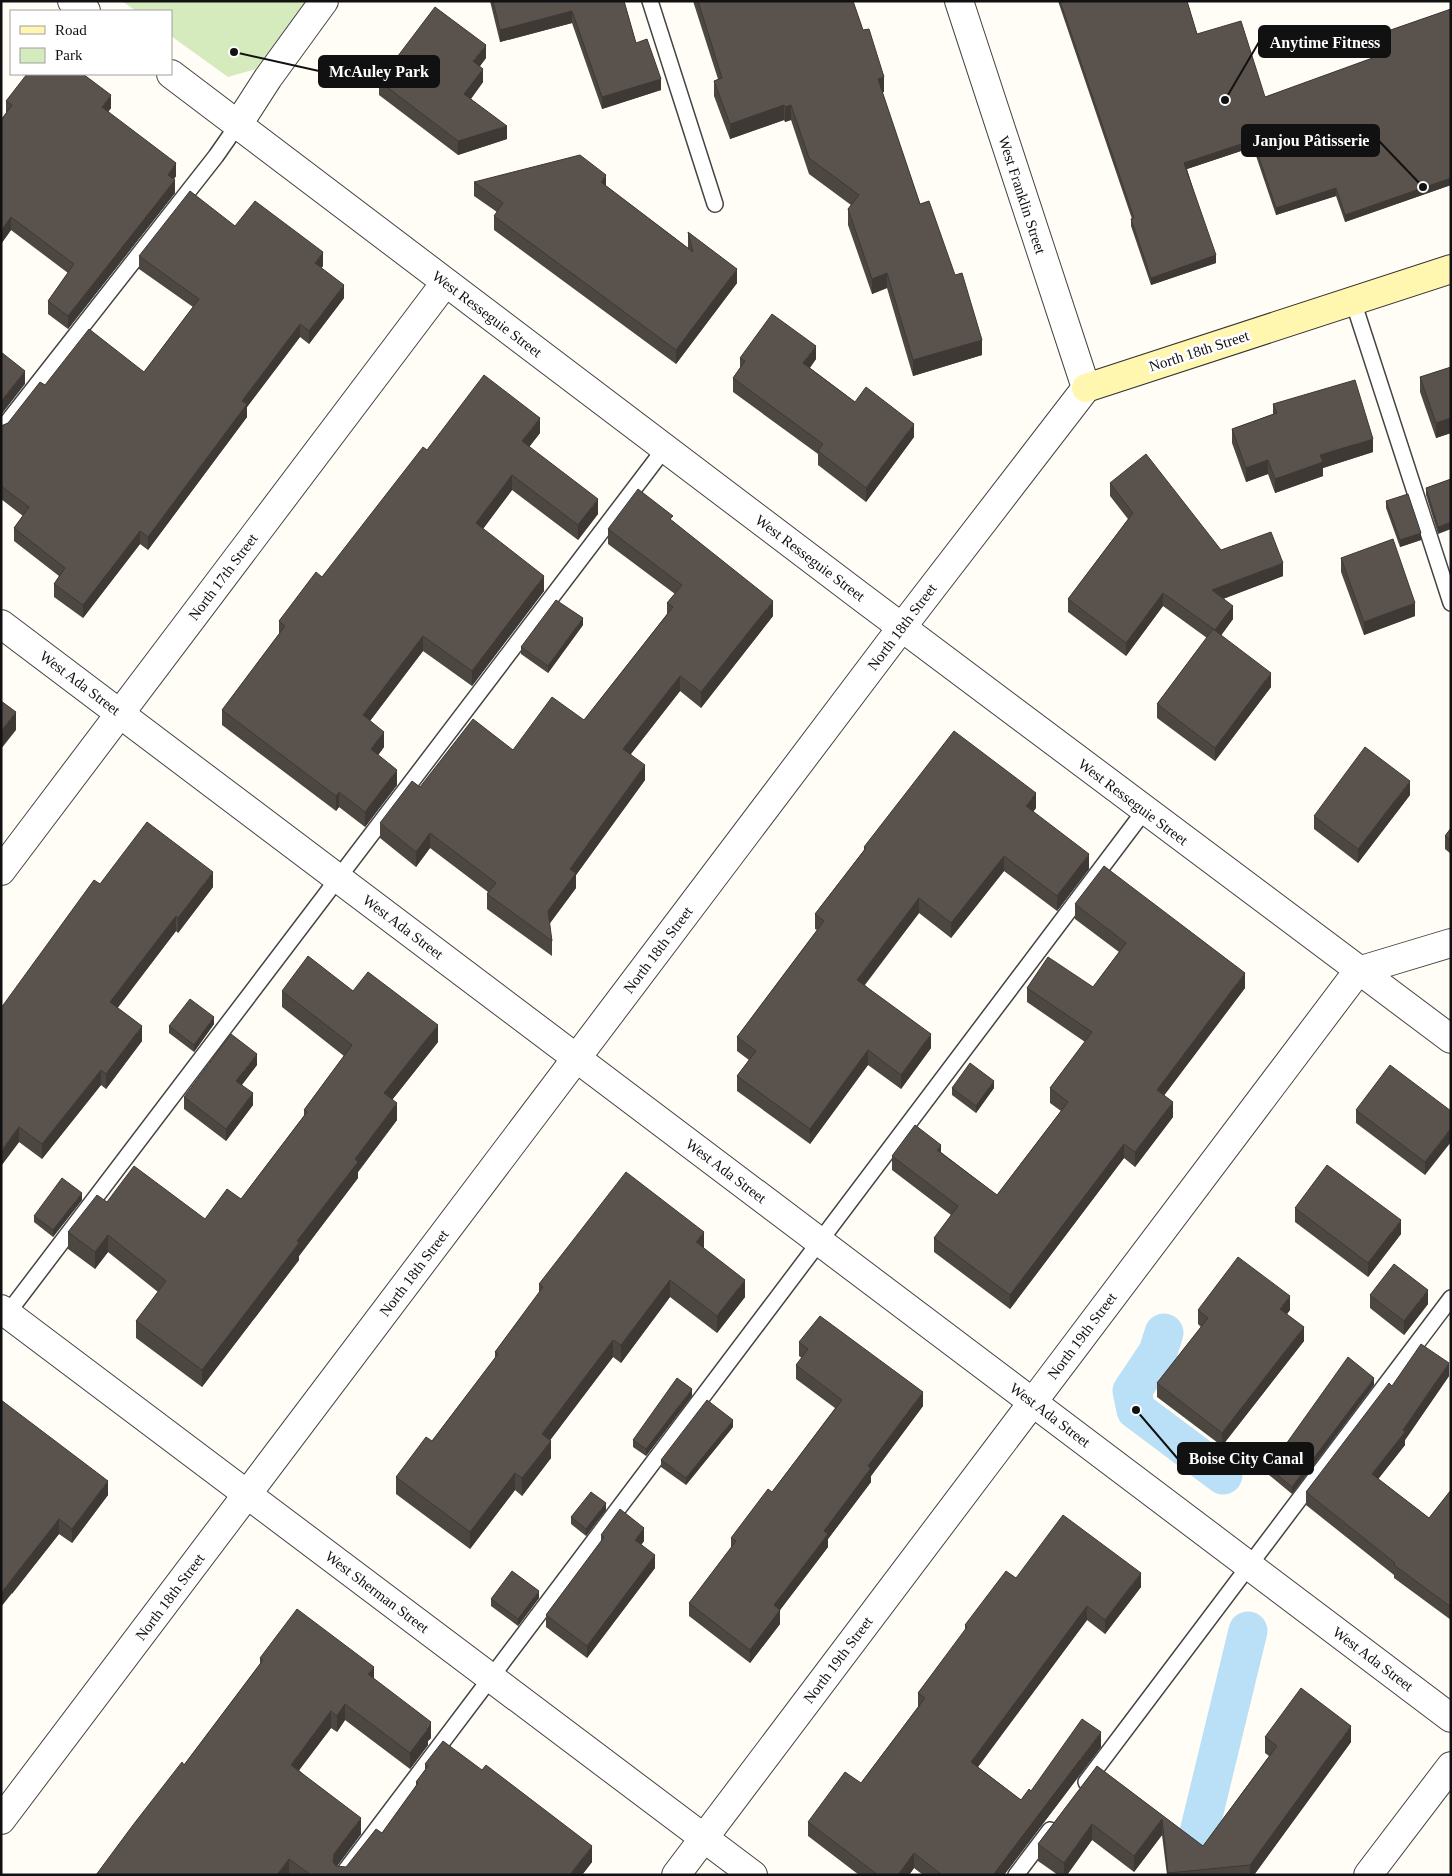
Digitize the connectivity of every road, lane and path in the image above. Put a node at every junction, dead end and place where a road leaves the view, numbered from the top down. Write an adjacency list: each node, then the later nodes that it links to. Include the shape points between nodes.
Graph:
1 (72, 1): 5 (street)
2 (324, 1): 7 (street)
3 (650, 1): 8 (lane)
4 (959, 1): 12 (street, West Franklin Street)
5 (85, 10)
6 (172, 75): 7 (street, West Resseguie Street)
7 (239, 123): 10 (street, West Resseguie Street); 13 (lane)
8 (715, 204)
9 (1451, 268): 11 (street, North 18th Street)
10 (446, 283): 14 (street, West Resseguie Street); 18 (street, North 17th Street)
11 (1353, 301): 12 (street, North 18th Street); 15 (lane)
12 (1086, 388): 17 (street, North 18th Street)
13 (1, 430)
14 (665, 448): 17 (street, West Resseguie Street); 21 (lane)
15 (1451, 603)
16 (1, 624): 18 (street, West Ada Street)
17 (902, 627): 19 (street, West Resseguie Street); 25 (street, North 18th Street)
18 (120, 714): 20 (street, North 17th Street); 21 (street, West Ada Street)
19 (1145, 810): 23 (street, West Resseguie Street); 26 (lane)
20 (1, 871)
21 (339, 879): 25 (street, West Ada Street); 28 (lane)
22 (1451, 943): 23 (street)
23 (1358, 971): 24 (street, West Resseguie Street); 29 (street, North 19th Street)
24 (1451, 1039)
25 (576, 1058): 26 (street, West Ada Street); 30 (street, North 18th Street)
26 (819, 1241): 29 (street, West Ada Street); 32 (lane)
27 (1451, 1298): 31 (lane)
28 (3, 1314): 30 (street, West Sherman Street)
29 (1033, 1402): 31 (street, West Ada Street); 38 (street, North 19th Street)
30 (247, 1494): 32 (street, West Sherman Street); 36 (street, North 18th Street)
31 (1249, 1566): 33 (street, West Ada Street); 35 (lane)
32 (490, 1677): 38 (street, West Sherman Street); 39 (lane)
33 (1451, 1718)
34 (1451, 1766): 43 (street)
35 (1075, 1797)
36 (1, 1820)
37 (1057, 1820): 42 (lane)
38 (704, 1838): 40 (street, North 19th Street); 41 (street, West Sherman Street)
39 (342, 1875)
40 (676, 1875)
41 (752, 1875)
42 (1016, 1875)
43 (1368, 1875)

